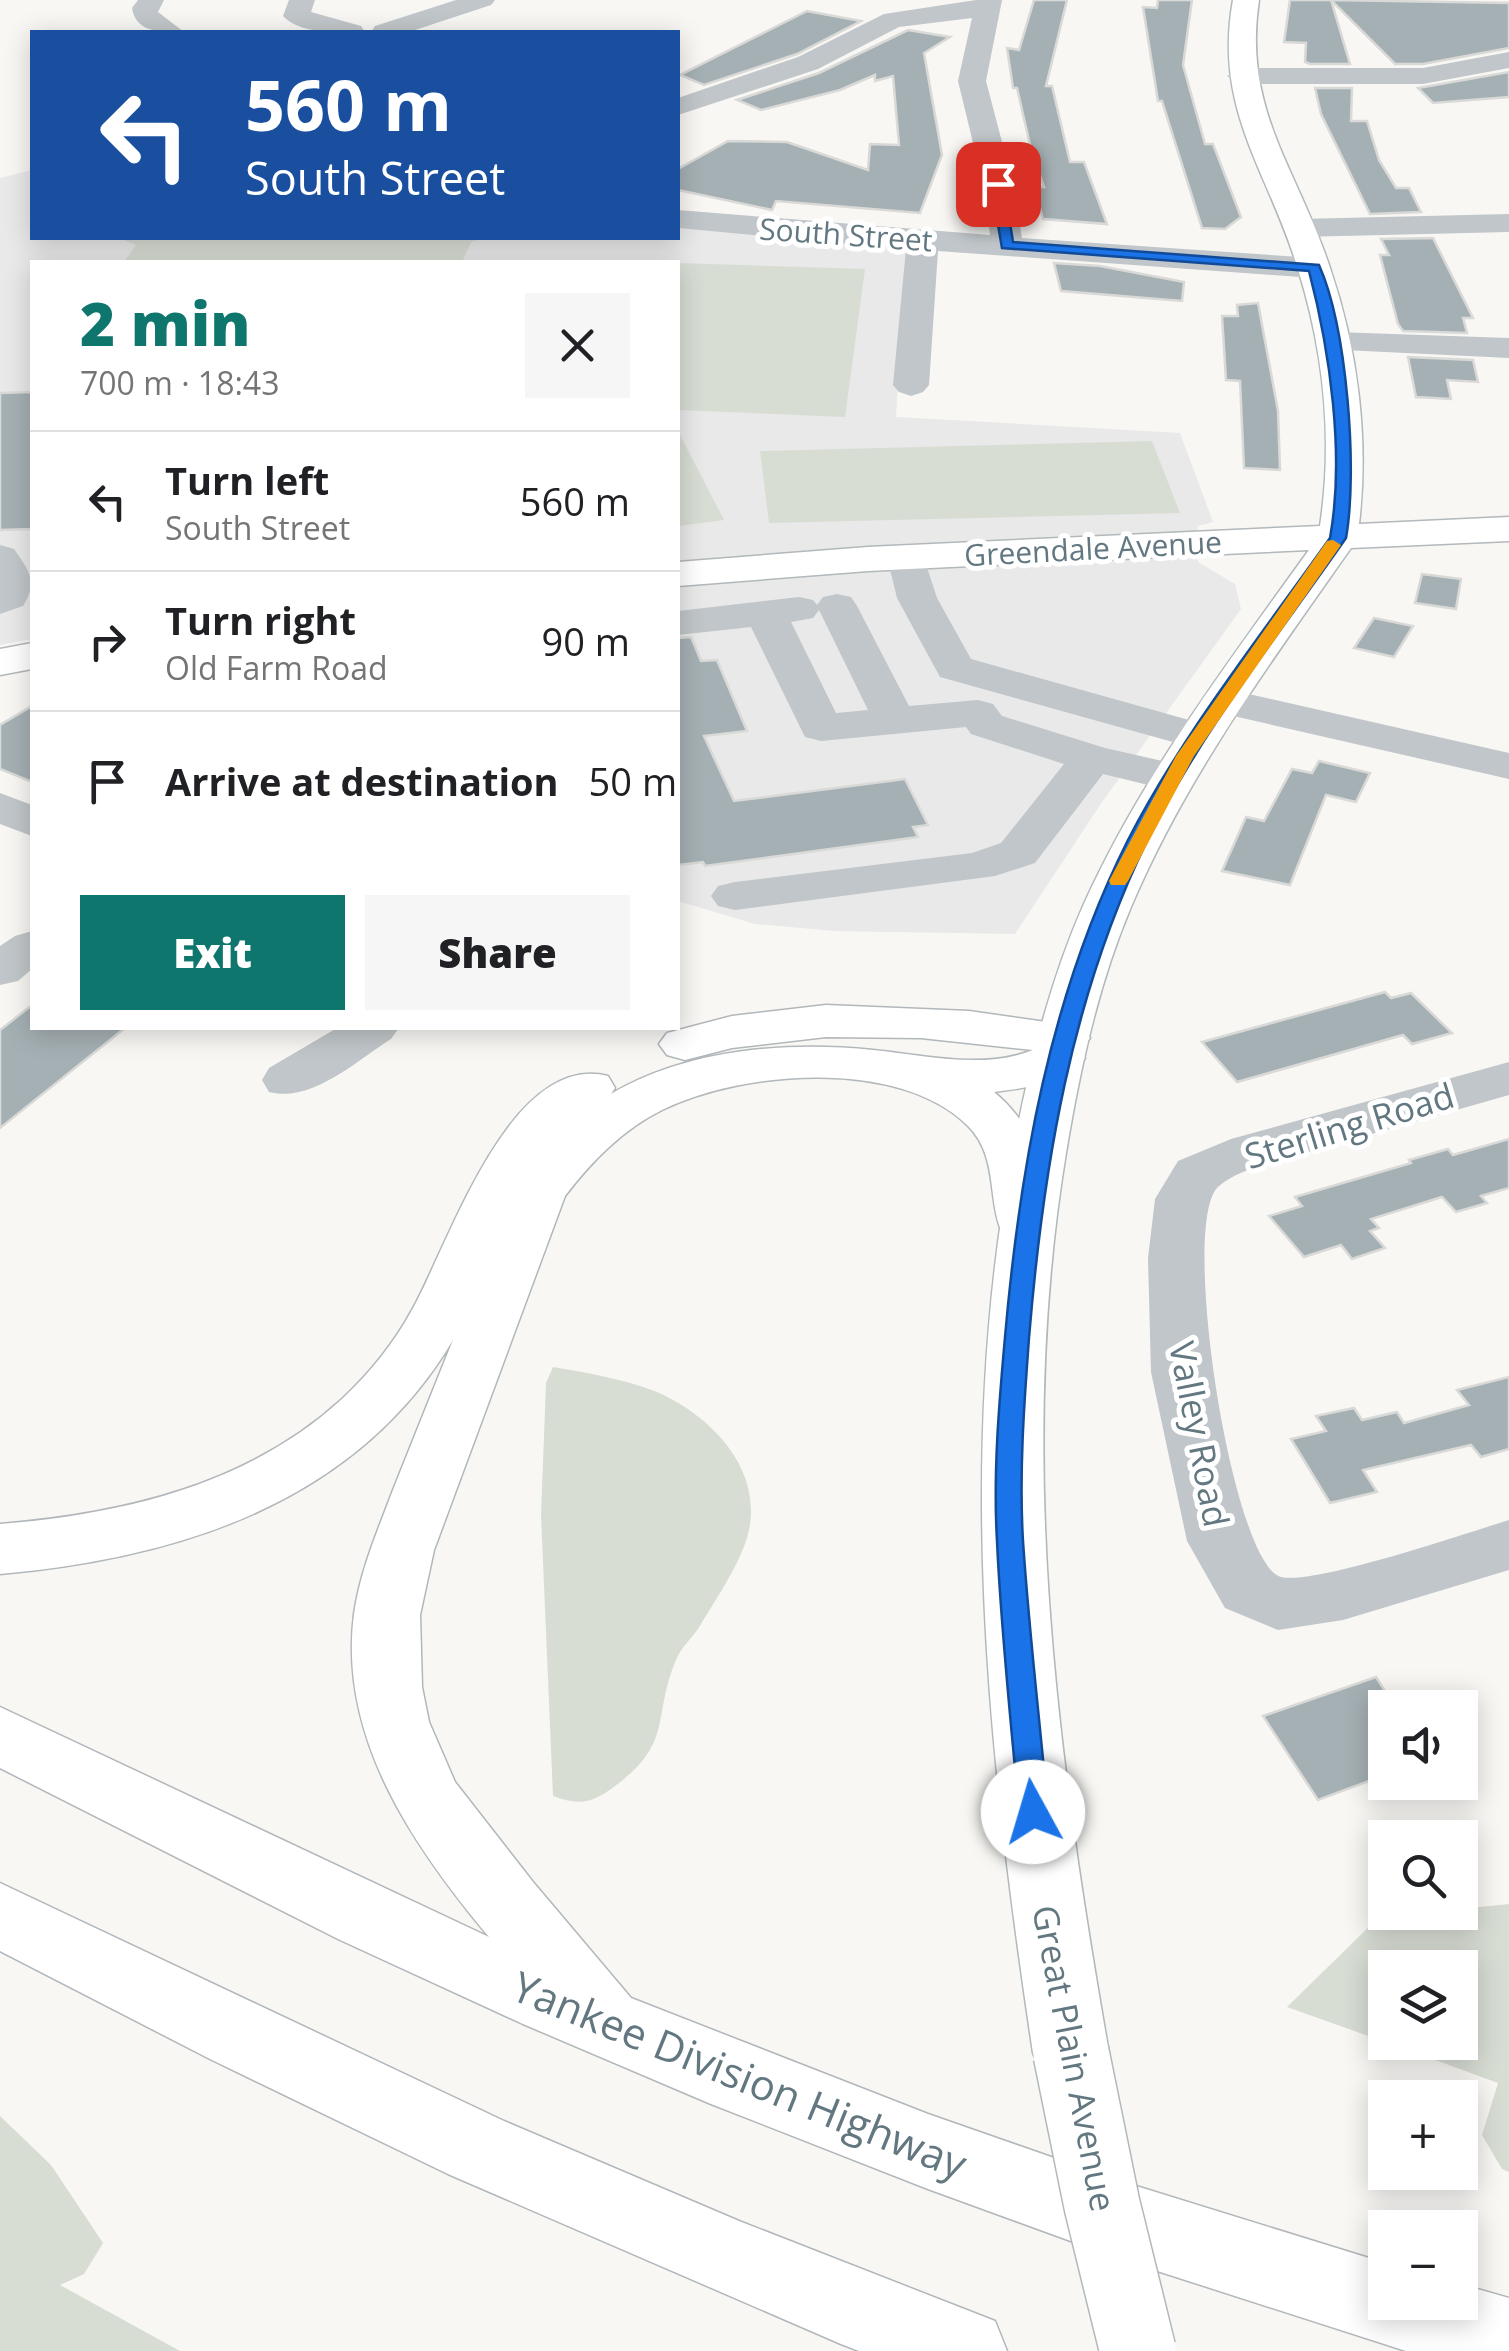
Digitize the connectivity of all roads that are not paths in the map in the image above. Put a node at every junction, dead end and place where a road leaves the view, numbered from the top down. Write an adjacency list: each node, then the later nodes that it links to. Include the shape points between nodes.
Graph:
1 (151, 0): 6 (street, via 145,16)
2 (302, 0): 7 (street, via 296,16)
3 (482, 0): 8 (street)
4 (1246, 0): 10 (main road)
5 (986, 5): 11 (street, via 893,20 808,63); 16 (street, via 972,81)
6 (168, 30)
7 (345, 30)
8 (390, 30)
9 (1509, 60): 10 (street, via 1422,76)
10 (1241, 76): 14 (main road, via 1246,104)
11 (680, 106)
12 (680, 219): 15 (street, South Street)
13 (1509, 223): 14 (street)
14 (1300, 228): 17 (main road)
15 (923, 240): 16 (street, South Street); 20 (street)
16 (1006, 245): 17 (street, South Street)
17 (1314, 268): 18 (main road)
18 (1335, 342): 19 (street); 21 (main road)
19 (1509, 348)
20 (911, 384)
21 (1343, 486): 23 (main road); 24 (main road)
22 (1509, 530): 23 (main road, Greendale Avenue)
23 (1458, 532): 24 (main road, Greendale Avenue)
24 (1338, 538): 25 (main road, Greendale Avenue); 29 (main road, Great Plain Avenue)
25 (1210, 543): 26 (main road, Greendale Avenue); 29 (main road)
26 (906, 557): 27 (main road, Greendale Avenue); 30 (street)
27 (721, 570): 28 (main road, Greendale Avenue); 32 (street)
28 (680, 574)
29 (1271, 589): 39 (main road, Great Plain Avenue)
30 (917, 598): 31 (street); 36 (street)
31 (838, 606): 32 (street); 40 (street)
32 (745, 614): 33 (street); 40 (street, via 821,728)
33 (680, 622)
34 (30, 656): 35 (main road)
35 (0, 662): 37 (street)
36 (955, 668): 38 (street); 39 (street, via 1132,720)
37 (30, 669)
38 (978, 713): 40 (street); 41 (street, via 986,724)
39 (1210, 718): 42 (street); 43 (main road, Great Plain Avenue)
40 (895, 720)
41 (1092, 758): 43 (street); 46 (street, via 1018,854 978,866)
42 (1509, 766)
43 (1173, 777): 50 (main road, Great Plain Avenue, via 1102,918)
44 (0, 806): 45 (street)
45 (30, 821)
46 (735, 896)
47 (30, 948): 48 (street)
48 (0, 970)
49 (370, 1030): 53 (street)
50 (1061, 1048): 51 (main road, via 1029,1070 992,1075); 55 (main road, Great Plain Avenue); 57 (main road, via 930,1023 812,1020 722,1034 622,1070 570,1100 522,1144 494,1186 416,1355 324,1444 266,1481 174,1519 71,1544)
51 (872, 1066): 55 (main road, via 944,1084 1001,1127 1022,1172); 60 (main road, via 783,1063 707,1074 624,1107 560,1159 531,1209 392,1582 388,1687 426,1798)
52 (1509, 1078): 54 (street, Sterling Road, via 1250,1151)
53 (288, 1080)
54 (1194, 1180): 56 (street, Valley Road, via 1183,1199 1178,1258 1181,1372 1219,1540 1248,1590 1278,1604 1344,1594)
55 (1026, 1227): 63 (main road, Great Plain Avenue, bridge, via 1011,1400 1018,1674 1036,1839 1071,2053)
56 (1509, 1545)
57 (0, 1549)
58 (0, 1735): 60 (main road, Yankee Division Highway, via 280,1878)
59 (0, 1915): 62 (main road, via 468,2146)
60 (610, 2026): 61 (main road, Yankee Division Highway, via 1076,2205)
61 (1509, 2340)
62 (965, 2351)
63 (1138, 2351)

